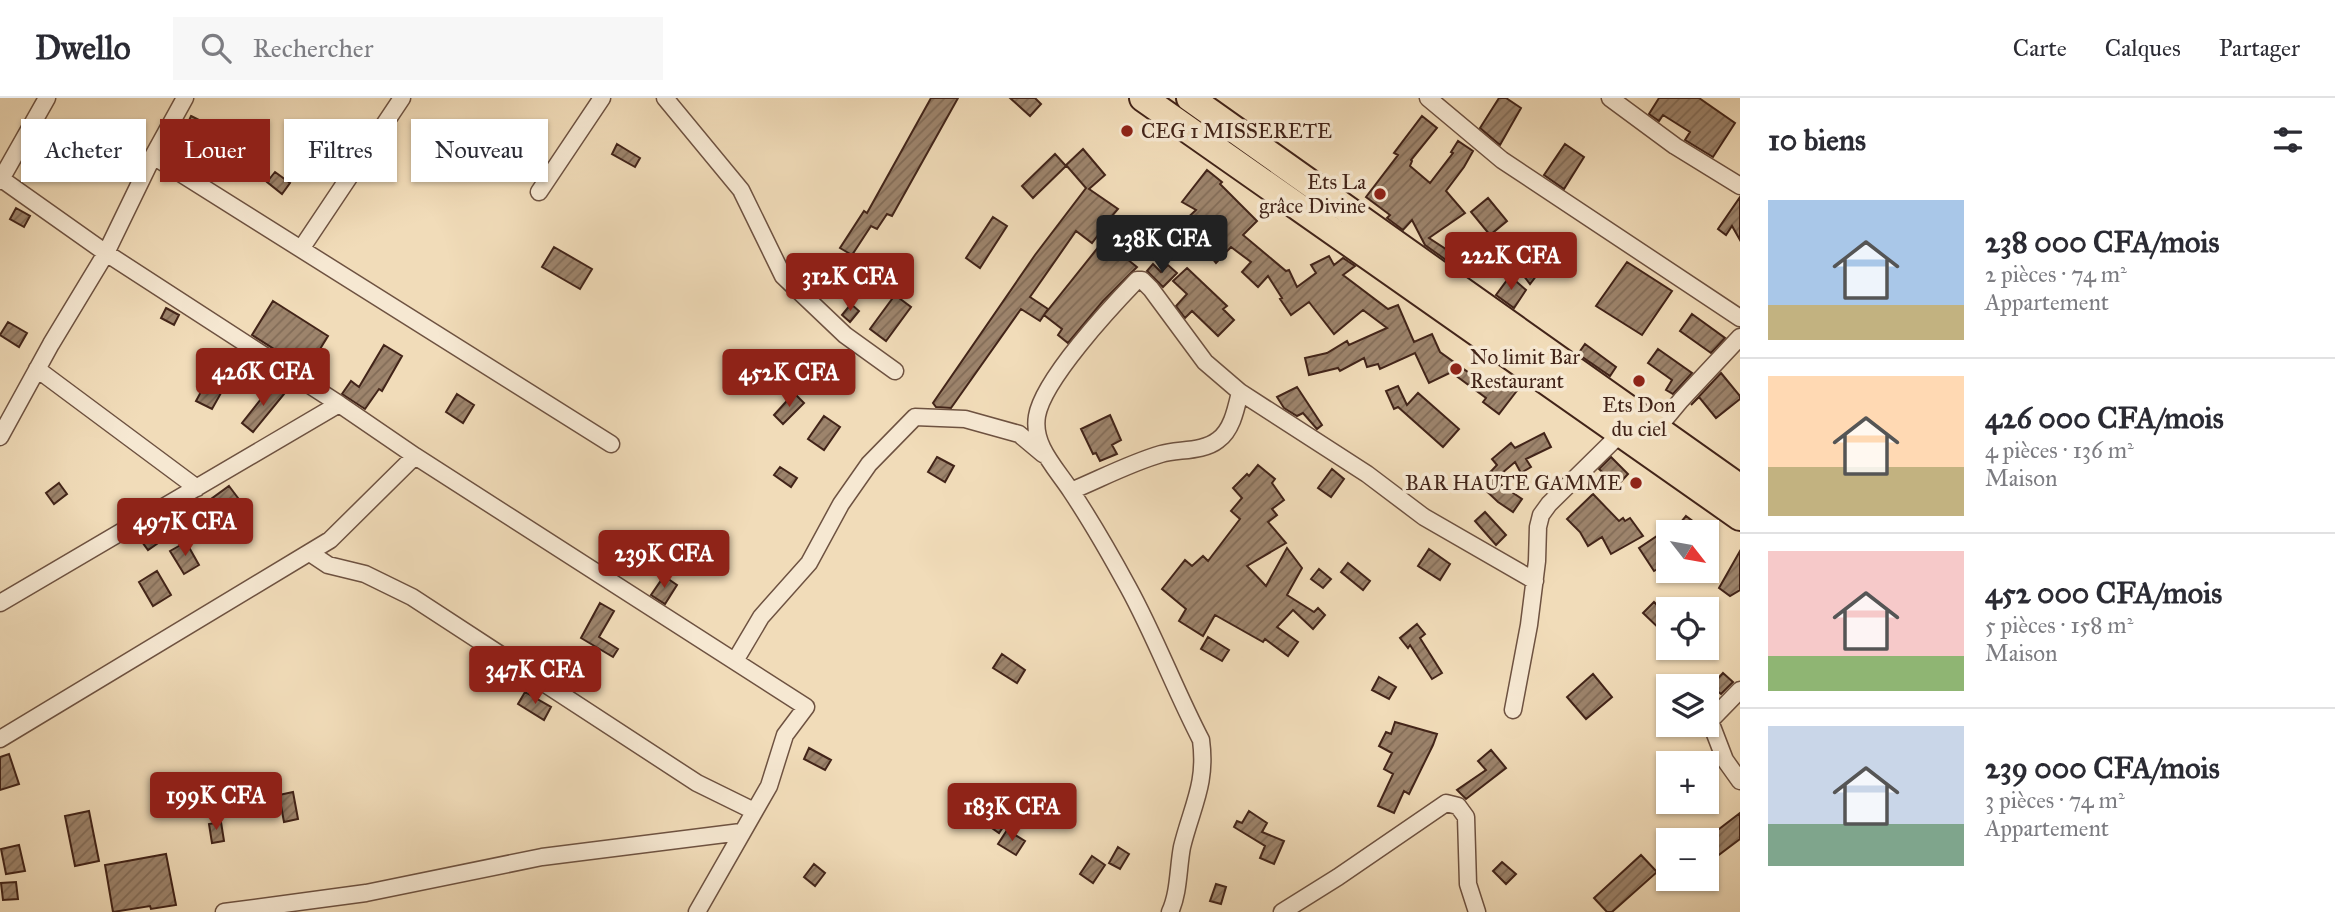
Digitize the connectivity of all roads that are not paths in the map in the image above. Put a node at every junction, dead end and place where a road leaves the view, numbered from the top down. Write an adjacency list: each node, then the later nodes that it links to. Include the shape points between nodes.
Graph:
1 (47, 98): 12 (street)
2 (185, 98): 11 (street)
3 (402, 98): 15 (street)
4 (602, 98): 14 (street)
5 (665, 98): 20 (street, via 741,190 783,276 845,335)
6 (1127, 98): 25 (street)
7 (1143, 98): 25 (highway)
8 (1428, 98): 17 (street, via 1502,160)
9 (1610, 98): 13 (street)
10 (1203, 101): 23 (highway)
11 (153, 156): 15 (street); 16 (street)
12 (0, 179): 16 (street)
13 (1740, 186)
14 (539, 192)
15 (301, 249): 26 (street)
16 (106, 253): 19 (street); 22 (street)
17 (1740, 318)
18 (1740, 337): 23 (street)
19 (37, 369): 24 (street); 29 (street)
20 (895, 371)
21 (1240, 392): 27 (street, via 1205,362 1151,289 1137,280 1042,397 1036,418); 31 (street, via 1235,414 1218,440 1160,454); 35 (street, via 1367,474 1424,517)
22 (340, 404): 28 (street); 29 (street)
23 (1657, 430): 30 (highway)
24 (0, 437)
25 (1620, 438): 32 (highway); 33 (street); 35 (street, via 1541,515)
26 (611, 444)
27 (1045, 455): 31 (street); 37 (street, via 1019,434 965,419 915,417 869,464 809,563 761,617)
28 (415, 456): 34 (street, via 330,540); 37 (street)
29 (197, 488): 36 (street)
30 (1740, 488)
31 (1071, 492): 47 (street, via 1129,587 1201,740 1204,763 1199,793 1182,847)
32 (1740, 517)
33 (1740, 530)
34 (310, 553): 40 (street); 42 (street, via 328,565 365,573 412,597 697,783)
35 (1535, 581): 39 (street)
36 (0, 603)
37 (735, 661): 42 (street, via 806,707 785,735 769,786)
38 (1740, 690): 41 (street, via 1710,721 1726,761)
39 (1513, 710)
40 (0, 739)
41 (1740, 781)
42 (754, 811): 43 (street)
43 (741, 832): 44 (street, via 542,857); 46 (street)
44 (255, 910): 45 (street)
45 (224, 912)
46 (697, 912)
47 (1170, 912)
48 (1282, 912): 49 (street, via 1446,803 1458,806 1466,817 1468,884)
49 (1477, 912)

